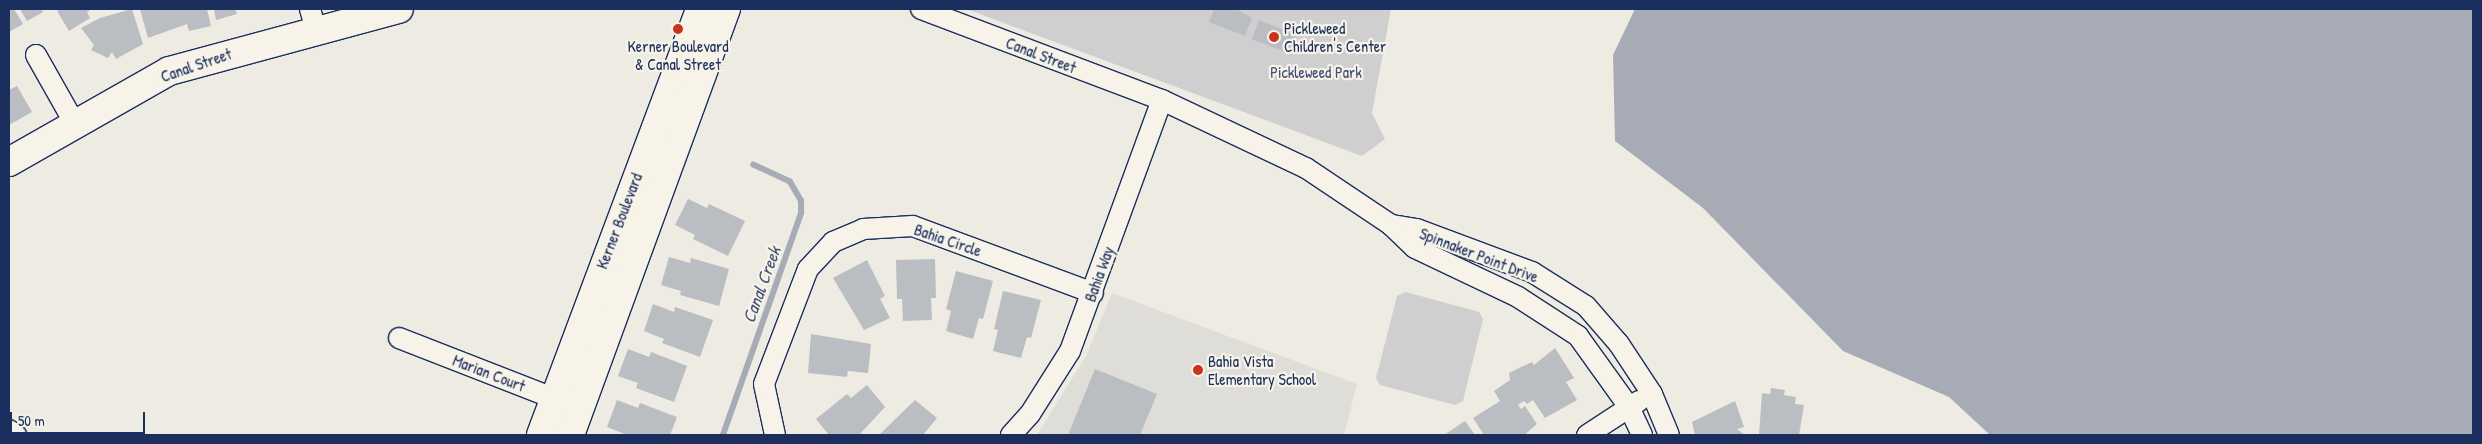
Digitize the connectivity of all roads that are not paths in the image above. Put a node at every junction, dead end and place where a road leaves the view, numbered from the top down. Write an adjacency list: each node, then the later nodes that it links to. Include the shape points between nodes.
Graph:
1 (399, 9): 5 (street, Canal Street)
2 (700, 9): 14 (street, Kerner Boulevard)
3 (726, 9): 16 (street, Kerner Boulevard)
4 (921, 9): 7 (street, Canal Street)
5 (313, 20): 8 (street, Canal Street, via 176,69)
6 (36, 56): 8 (street)
7 (1162, 100): 10 (street, Spinnaker Point Drive, via 1306,168); 11 (street, Bahia Way)
8 (75, 124): 9 (street, Canal Street)
9 (9, 162)
10 (1391, 225): 13 (street, Spinnaker Point Drive, via 1417,230 1532,272 1586,306 1619,344); 15 (street, Spinnaker Point Drive, via 1414,248 1518,297 1578,336)
11 (1093, 293): 19 (street, Bahia Circle, via 913,226 863,230 834,242 808,268 764,384); 20 (street, Bahia Way, via 1070,351 1030,414)
12 (399, 338): 14 (street, Marian Court)
13 (1652, 394): 15 (street); 23 (street, Spinnaker Point Drive)
14 (552, 398): 16 (street, Marian Court); 17 (street, Kerner Boulevard)
15 (1629, 406): 21 (street); 22 (street, Spinnaker Point Drive)
16 (580, 407): 18 (street, Kerner Boulevard)
17 (541, 435)
18 (570, 435)
19 (775, 435)
20 (1011, 435)
21 (1587, 435)
22 (1642, 435)
23 (1669, 435)

